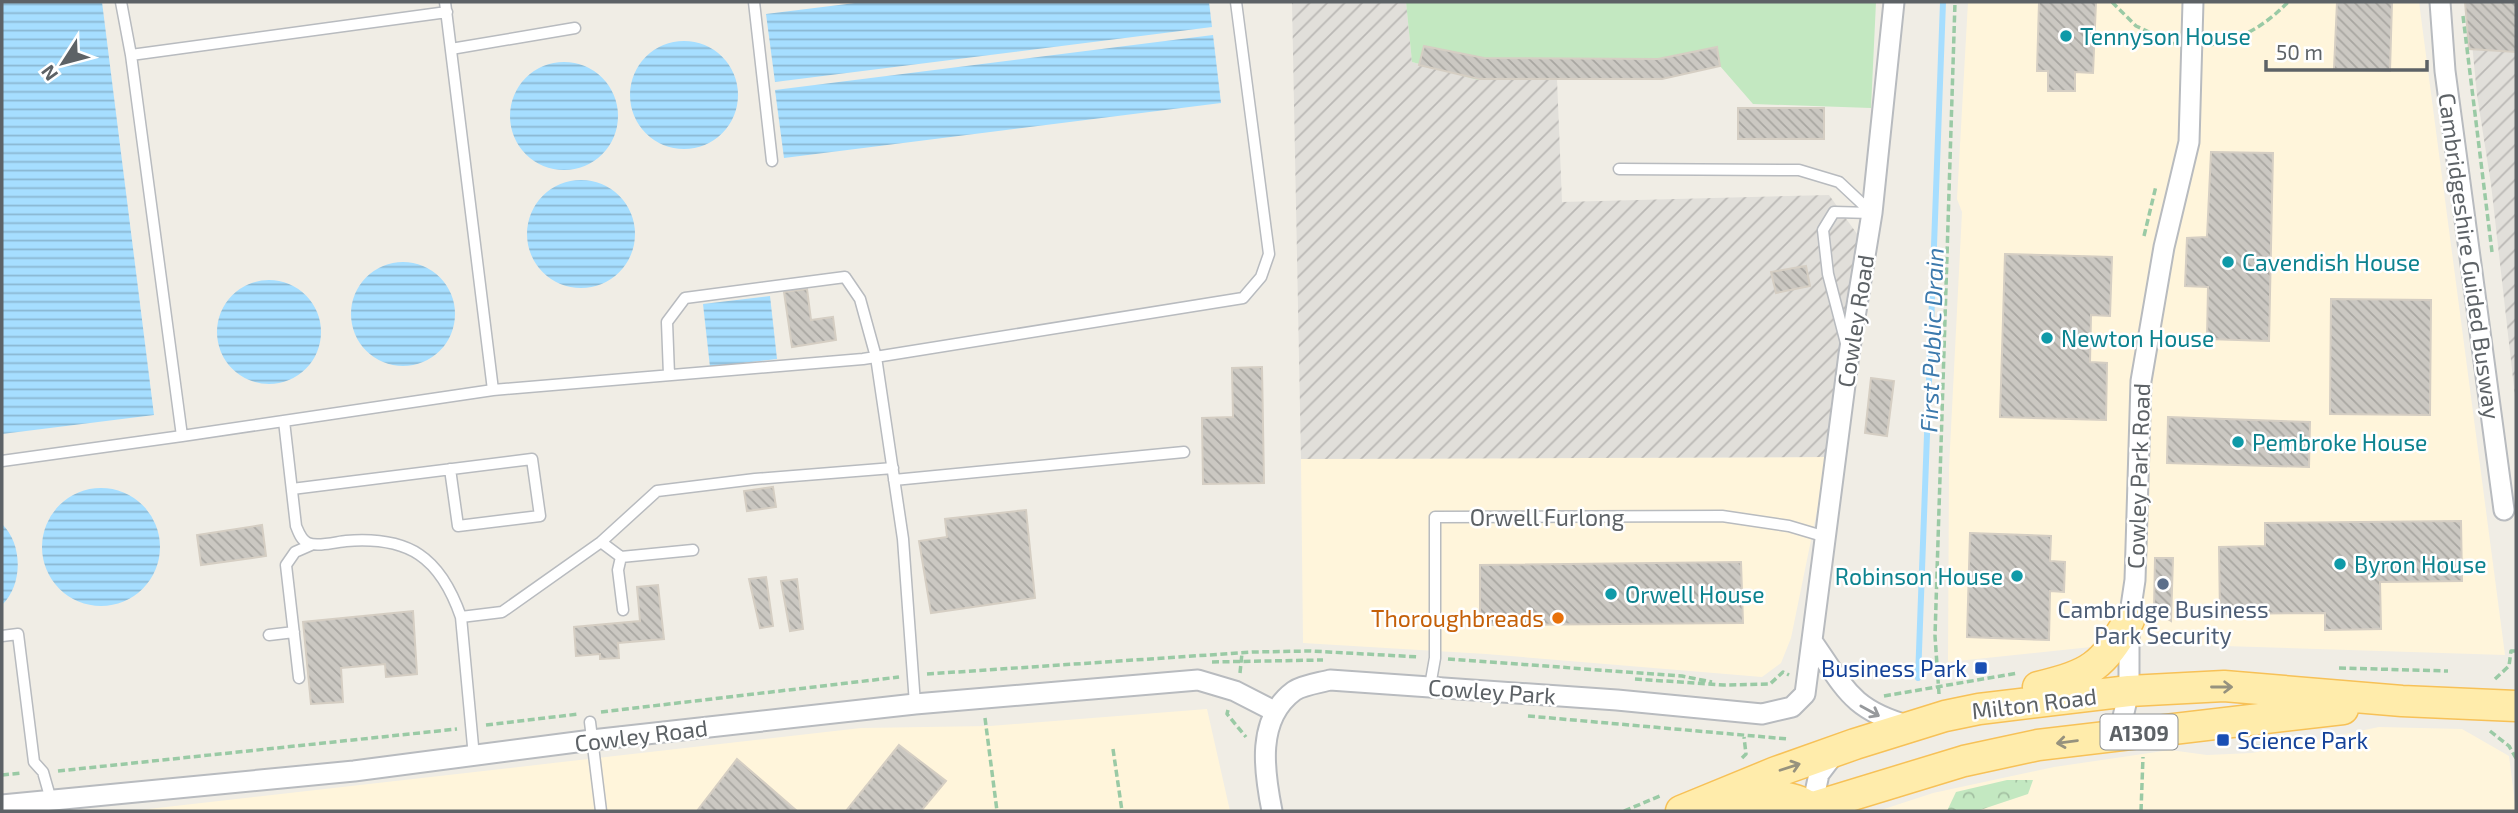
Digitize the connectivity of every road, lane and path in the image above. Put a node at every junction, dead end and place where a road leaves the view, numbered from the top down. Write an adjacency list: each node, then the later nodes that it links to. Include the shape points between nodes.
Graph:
1 (121, 2): 14 (lane)
2 (767, 2): 8 (lane)
3 (1236, 2): 23 (lane, via 1269,254 1261,277 1243,298)
4 (1894, 2): 19 (street, Cowley Road)
5 (1955, 2): 55 (path)
6 (2193, 2): 42 (street, Cowley Park Road, via 2189,142 2140,381 2135,580)
7 (2440, 2): 34 (street, Cambridgeshire Guided Busway, via 2445,71)
8 (755, 3): 16 (lane)
9 (446, 7): 13 (lane); 14 (lane)
10 (2463, 16): 21 (path)
11 (575, 28): 13 (lane)
12 (2174, 33): 15 (path)
13 (451, 49): 25 (lane)
14 (131, 55): 27 (lane)
15 (2174, 55)
16 (772, 160)
17 (1619, 169): 19 (lane, via 1799,170 1839,182)
18 (2158, 176): 20 (path, via 2144,226)
19 (1872, 213): 22 (street, Cowley Road); 22 (lane, via 1834,212 1822,230)
20 (2144, 248)
21 (2493, 264)
22 (1849, 354): 35 (street, Cowley Road)
23 (876, 357): 24 (lane); 24 (lane, via 860,299 845,277 685,298 667,323); 30 (lane)
24 (669, 375): 25 (lane)
25 (492, 390): 26 (lane)
26 (284, 421): 27 (lane); 33 (lane)
27 (182, 436): 29 (lane)
28 (1184, 452): 32 (lane)
29 (2, 461)
30 (892, 468): 32 (lane); 36 (lane, via 657,491)
31 (450, 469): 31 (lane, via 532,459 540,516 458,526); 33 (lane)
32 (894, 480): 62 (lane)
33 (292, 489): 37 (lane, via 296,526 301,538)
34 (2504, 510)
35 (1826, 537): 46 (street, Cowley Road); 54 (lane, Orwell Furlong, via 1722,516 1435,517 1435,657)
36 (601, 542): 39 (lane); 41 (lane, via 502,612)
37 (311, 545): 41 (lane, via 366,540 404,544 427,559); 43 (lane, via 295,552 286,565)
38 (693, 550): 39 (lane)
39 (621, 557): 40 (lane)
40 (622, 610)
41 (461, 617): 77 (lane)
42 (2129, 620): 49 (street, A1309); 64 (main road, A1309, via 2106,658 2084,674 2001,697)
43 (294, 632): 44 (lane); 51 (lane)
44 (269, 635)
45 (2, 636): 81 (lane, via 18,634 34,762 43,772)
46 (1812, 641): 53 (street, Cowley Road); 61 (street)
47 (2516, 651): 52 (path, via 2511,651 2510,666)
48 (1242, 653): 57 (path)
49 (2129, 654): 56 (street, A1309, via 2147,675); 58 (street, A1309)
50 (2027, 672): 55 (path)
51 (299, 678)
52 (2492, 680)
53 (1807, 683): 54 (street, Cowley Park, via 1805,694 1792,707 1762,714)
54 (1430, 686): 65 (street, Cowley Park, via 1330,680 1296,690)
55 (1937, 687): 61 (path); 67 (path)
56 (2173, 688): 58 (main road, Milton Road / A1309); 60 (main road, Milton Road / A1309, one-way to 60, via 2224,686)
57 (1235, 691): 59 (street, Cowley Road, via 1198,680); 65 (street, Cowley Road); 74 (path, via 1227,714)
58 (2129, 691): 64 (main road, Milton Road / A1309); 68 (main road, A1309, via 2140,705 2156,710 2249,707); 72 (street, A1309)
59 (982, 698): 62 (street, Cowley Road); 85 (path)
60 (2403, 701): 63 (main road, Milton Road / A1309); 68 (main road, Milton Road / A1309)
61 (1855, 702): 69 (street, one-way to 69, via 1886,720)
62 (915, 704): 70 (street, Cowley Road)
63 (2516, 706)
64 (1979, 709): 67 (main road, Milton Road / A1309)
65 (1274, 711): 87 (street, via 1263,766)
66 (1515, 715): 73 (path)
67 (1945, 716): 69 (main road, Milton Road / A1309)
68 (2285, 716): 72 (main road, Milton Road / A1309)
69 (1913, 727): 76 (main road, Milton Road / A1309)
70 (592, 731): 77 (street, Cowley Road); 84 (lane)
71 (2490, 731): 78 (path)
72 (2119, 734): 80 (main road, Milton Road / A1309, one-way to 80, via 1976,758)
73 (1790, 739)
74 (1248, 741)
75 (1113, 748): 86 (path)
76 (1836, 752): 83 (street, via 1819,775); 88 (main road, Milton Road / A1309, one-way to 76)
77 (474, 757): 81 (street, Cowley Road)
78 (2516, 758)
79 (2143, 760): 91 (path)
80 (1880, 786): 83 (main road, Milton Road / A1309); 90 (street)
81 (51, 800): 82 (street, Cowley Road)
82 (2, 805)
83 (1807, 810): 89 (main road, via 1800,800 1782,797 1757,799)
84 (601, 811)
85 (998, 811)
86 (1122, 811)
87 (1272, 811)
88 (1681, 811)
89 (1723, 811)
90 (1856, 811)
91 (2141, 811)

